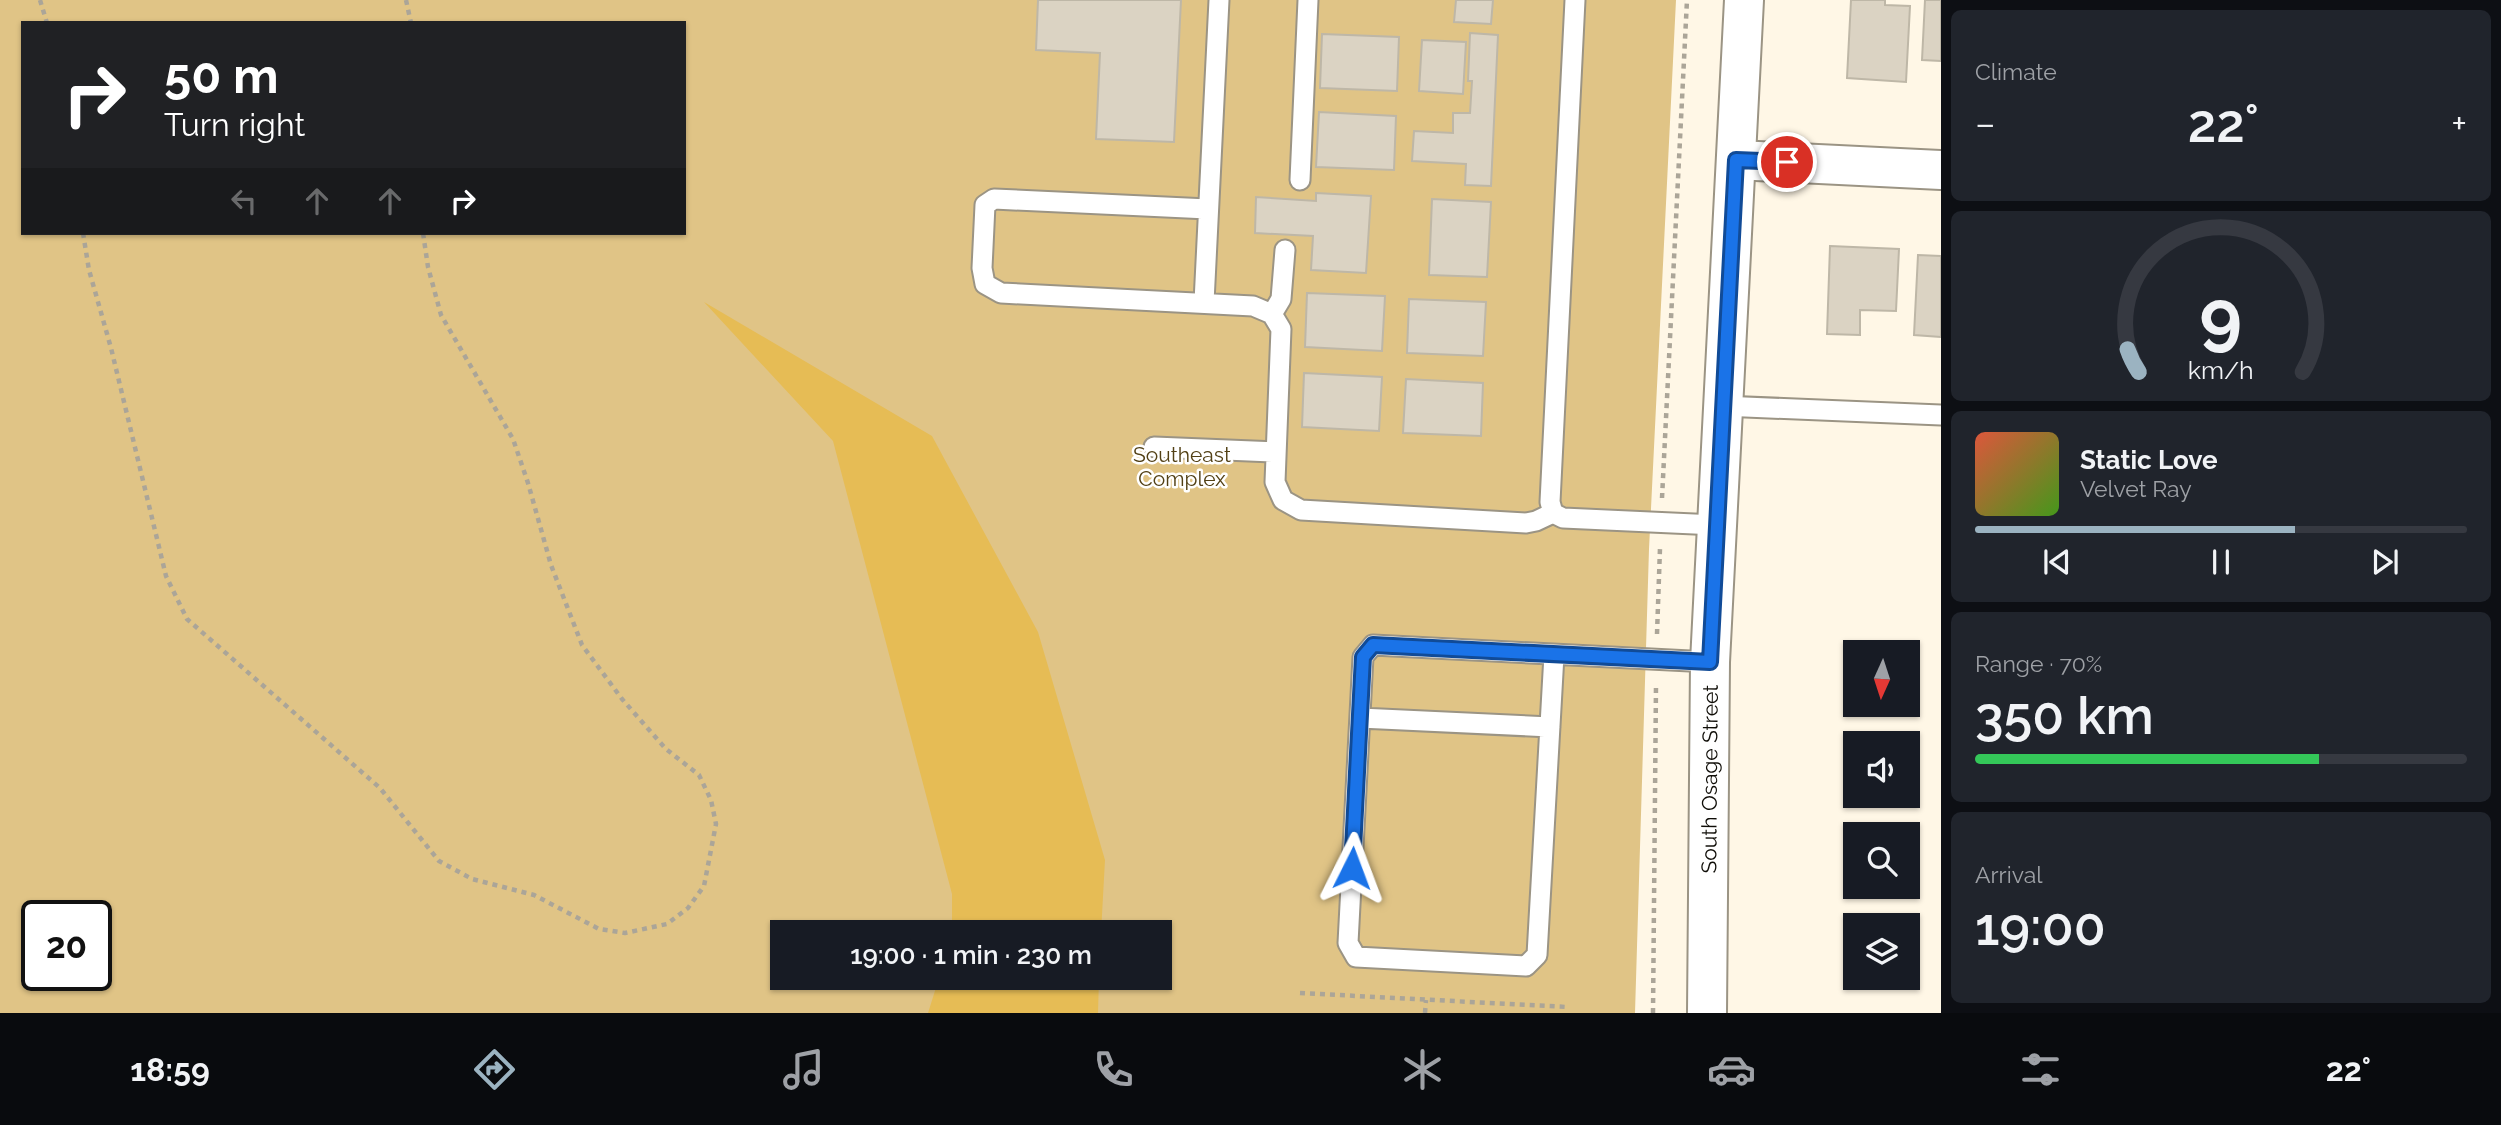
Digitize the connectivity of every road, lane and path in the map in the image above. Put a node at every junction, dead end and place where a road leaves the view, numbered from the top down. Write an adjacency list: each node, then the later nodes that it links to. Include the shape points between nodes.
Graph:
1 (40, 0): 7 (path)
2 (406, 0): 8 (path)
3 (1219, 0): 12 (lane)
4 (1308, 0): 11 (lane)
5 (1575, 0): 22 (lane)
6 (1744, 0): 9 (main road, South Osage Street)
7 (46, 21)
8 (411, 21)
9 (1736, 160): 10 (main road); 18 (main road, South Osage Street)
10 (1941, 170)
11 (1300, 180)
12 (1208, 209): 16 (lane); 16 (lane, via 994,199 985,205 982,268 985,284 1002,293)
13 (83, 235): 14 (path, via 166,576 187,619 380,788 439,861 472,879 534,895 599,929 625,933 667,924 688,908 704,886 716,824 711,800 699,775 666,749 582,645 551,565 513,439 441,315)
14 (423, 235)
15 (1285, 250): 17 (lane, via 1281,299)
16 (1204, 302): 17 (lane, via 1254,306)
17 (1272, 314): 21 (lane, via 1280,329)
18 (1722, 406): 19 (lane); 23 (main road, South Osage Street)
19 (1941, 415)
20 (1153, 446): 21 (lane)
21 (1275, 452): 22 (lane, via 1275,482 1283,500 1301,510 1526,523)
22 (1553, 513): 23 (lane, via 1563,518)
23 (1716, 525): 25 (main road, South Osage Street)
24 (1553, 655): 25 (lane); 26 (lane, via 1373,645 1363,657); 27 (lane)
25 (1710, 662): 32 (main road, South Osage Street)
26 (1360, 718): 27 (lane); 27 (lane, via 1348,943 1356,957 1526,966 1537,955)
27 (1550, 727)
28 (1300, 993): 29 (path)
29 (1426, 1000): 30 (path); 31 (path)
30 (1567, 1007)
31 (1425, 1013)
32 (1707, 1013)

